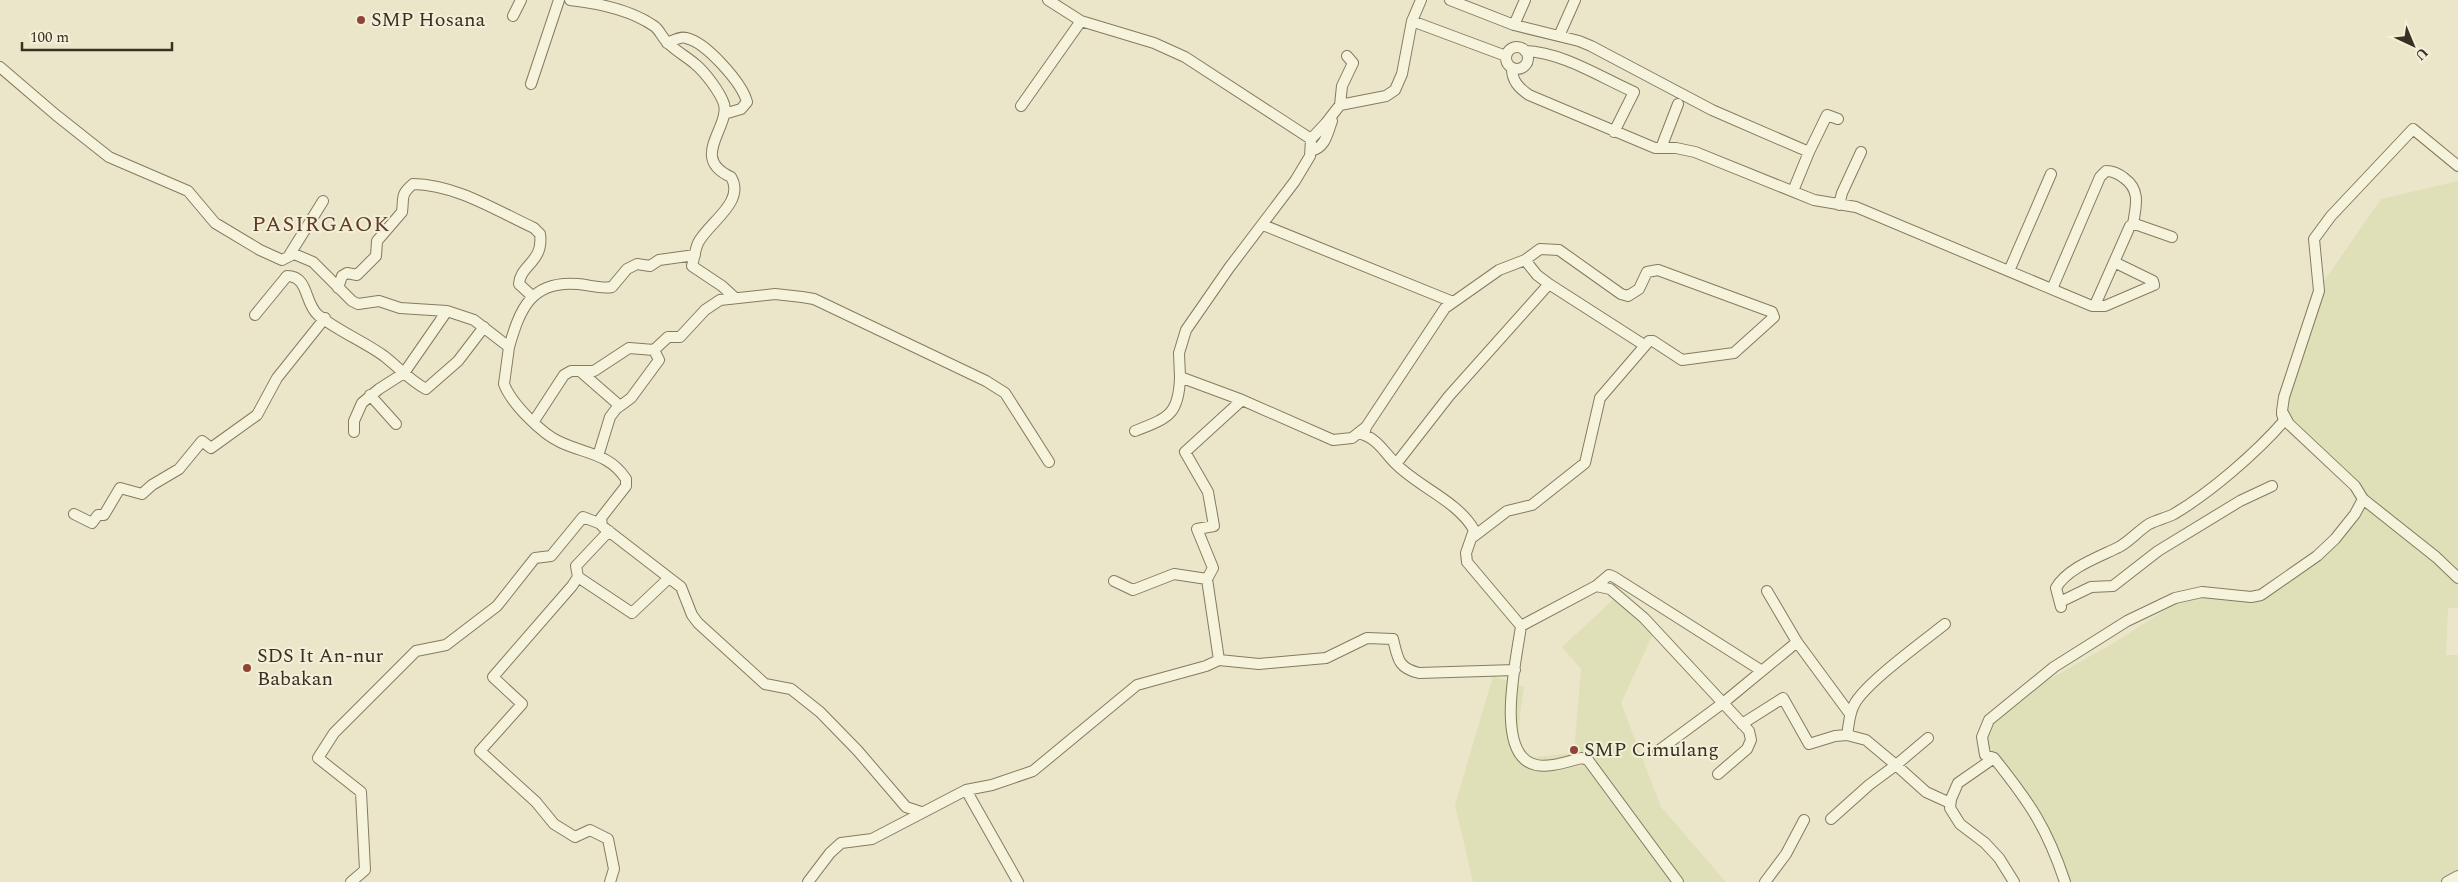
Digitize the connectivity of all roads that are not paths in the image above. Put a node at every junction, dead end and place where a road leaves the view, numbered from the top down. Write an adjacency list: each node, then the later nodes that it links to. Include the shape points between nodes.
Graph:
1 (520, 0): 9 (street)
2 (558, 0): 20 (street)
3 (571, 0): 14 (street, via 608,6 650,24)
4 (1048, 0): 10 (street)
5 (1421, 0): 11 (street)
6 (1450, 0): 12 (street)
7 (1525, 0): 12 (street)
8 (1575, 0): 13 (street)
9 (513, 16)
10 (1081, 21): 22 (street); 27 (street, via 1154,43 1178,54)
11 (1412, 21): 17 (street); 23 (street, via 1402,74 1395,90 1386,96)
12 (1514, 25): 13 (street)
13 (1559, 36): 30 (street, via 1591,46 1712,110)
14 (667, 43): 24 (street, via 697,65 719,95); 24 (street, via 680,38 690,39 710,52 735,80 748,102 741,109)
15 (1525, 51): 17 (street, via 1519,47 1512,48); 19 (street, via 1528,57 1526,64 1520,69); 26 (street, via 1540,51 1559,58 1634,92)
16 (1347, 56): 23 (street, via 1353,63 1342,86)
17 (1506, 56): 19 (street, via 1507,64)
18 (0, 67): 40 (street, via 110,157 188,191 212,220 260,250 282,260)
19 (1512, 68): 26 (street, via 1512,78 1529,95)
20 (531, 84)
21 (1678, 104): 28 (street)
22 (1021, 106)
23 (1337, 109): 27 (street); 29 (street, via 1323,145)
24 (724, 114): 41 (street, via 712,148 716,167 731,177 735,190 733,199 698,243)
25 (1838, 120): 30 (street, via 1827,115)
26 (1614, 132): 28 (street)
27 (1311, 139): 29 (street)
28 (1661, 148): 34 (street, via 1686,149)
29 (1311, 151): 38 (street, via 1308,161)
30 (1809, 152): 34 (street)
31 (1860, 152): 36 (street)
32 (2458, 166): 65 (street, via 2413,130 2331,216 2314,239 2319,291 2284,397)
33 (2051, 174): 44 (street)
34 (1793, 191): 36 (street)
35 (323, 201): 40 (street)
36 (1839, 205): 44 (street, via 1856,207)
37 (2133, 224): 39 (street); 43 (street); 47 (street, via 2137,198 2135,188 2120,175 2106,171 2100,177)
38 (1263, 226): 50 (street); 61 (street, via 1186,330 1179,353)
39 (2172, 237)
40 (290, 254): 46 (street, via 313,262)
41 (695, 255): 48 (street, via 660,260 650,266 637,264 627,269 612,287 562,285); 49 (street, via 692,266)
42 (1525, 260): 45 (street); 50 (street, via 1499,270); 56 (street, via 1540,248 1559,250 1628,296 1638,289 1647,272 1658,270 1774,315 1772,321 1732,353 1682,360 1652,340)
43 (2114, 262): 51 (street); 51 (street, via 2154,285 2105,306)
44 (2009, 271): 47 (street)
45 (1549, 284): 56 (street); 73 (street, via 1449,396)
46 (338, 288): 48 (street, via 342,276 348,273 357,275 376,256 377,240 402,212 402,198 406,190 413,184 427,184 475,199 540,234 540,251 519,277 519,284); 52 (street, via 358,304 379,301 403,309)
47 (2052, 289): 51 (street)
48 (532, 296): 57 (street, via 519,313)
49 (734, 297): 58 (street, via 714,302 680,337 668,337); 72 (street, via 775,294 814,299 977,376 1005,393)
50 (1453, 302): 68 (street, via 1431,327)
51 (2093, 306)
52 (447, 311): 55 (street, via 466,316); 60 (street)
53 (255, 315): 54 (street, via 287,276 294,276 303,284 318,314)
54 (325, 318): 60 (street, via 384,356); 76 (street, via 277,378 257,415 211,448 202,441 178,469 142,494 120,488 104,515 98,515 92,523)
55 (484, 327): 57 (street); 60 (street, via 458,361 428,389)
56 (1644, 345): 78 (street, via 1600,398 1585,464 1532,505 1507,511)
57 (508, 347): 66 (street, via 504,384)
58 (654, 350): 59 (street, via 629,348 594,371); 64 (street, via 659,360 631,398)
59 (581, 372): 64 (street); 66 (street, via 571,371 564,375)
60 (404, 373): 62 (street)
61 (1180, 377): 63 (street); 69 (street, via 1180,395 1172,412 1161,421)
62 (370, 395): 67 (street); 70 (street, via 358,409)
63 (1242, 400): 68 (street, via 1333,440 1352,438); 82 (street, via 1185,452 1208,492 1214,526 1197,529 1213,568)
64 (620, 406): 71 (street, via 610,416)
65 (2282, 414): 74 (street, via 2284,421 2270,437 2210,488 2174,514 2149,525 2121,546 2070,574 2056,588 2060,604 2091,587 2113,586 2158,551 2240,501); 75 (street, via 2355,486)
66 (534, 421): 71 (street, via 560,442)
67 (396, 424)
68 (1366, 427): 73 (street, via 1364,435 1371,437)
69 (1135, 431)
70 (354, 432)
71 (598, 456): 77 (street, via 612,463 627,483 601,518)
72 (1049, 462)
73 (1396, 464): 78 (street, via 1417,483 1460,512 1473,529)
74 (2272, 486)
75 (2363, 499): 81 (street); 98 (street, via 2355,514 2323,551 2260,595 2202,592 2175,598 2127,621 2054,667 1986,725 1982,741 1985,755)
76 (74, 514)
77 (605, 527): 79 (street, via 576,566); 80 (street); 107 (street, via 583,517 551,556 535,558 497,606 446,645 416,651 334,733 318,758 361,792 364,870)
78 (1472, 538): 87 (street, via 1466,553 1467,562)
79 (578, 577): 80 (street, via 628,613 632,613); 108 (street, via 493,677 522,704 480,751 536,802 554,824 575,837 590,830 608,840 614,869)
80 (669, 578): 103 (street, via 683,590 698,623 768,686 791,690 820,712 906,807)
81 (2458, 578)
82 (1207, 579): 83 (street, via 1174,574 1133,590); 89 (street)
83 (1114, 581)
84 (1596, 586): 87 (street); 91 (street, via 1606,577 1614,577); 92 (street, via 1610,589 1644,618)
85 (1766, 591): 88 (street)
86 (1945, 624): 93 (street, via 1862,694)
87 (1521, 626): 90 (street)
88 (1797, 642): 91 (street); 93 (street)
89 (1219, 660): 90 (street, via 1259,664 1326,658 1367,638 1393,639 1399,661 1406,670 1420,674); 101 (street, via 1137,685 1038,769 1013,779)
90 (1515, 670): 111 (street, via 1513,740 1521,757 1538,766 1582,758 1588,760)
91 (1762, 671): 92 (street)
92 (1722, 704): 94 (street); 97 (street)
93 (1850, 714): 95 (street)
94 (1742, 724): 95 (street, via 1782,698 1809,744); 100 (street, via 1750,735 1750,746)
95 (1847, 735): 99 (street, via 1866,740)
96 (1928, 738): 99 (street)
97 (1658, 751)
98 (1994, 758): 102 (street, via 1962,779); 114 (street, via 2036,814 2054,849)
99 (1896, 765): 102 (street, via 1926,792); 104 (street)
100 (1718, 774)
101 (966, 790): 103 (street); 110 (street)
102 (1950, 804): 113 (street, via 1960,824 2000,858)
103 (921, 812): 109 (street, via 872,839 841,843)
104 (1832, 819)
105 (1804, 820): 112 (street, via 1786,854)
106 (2458, 876): 115 (street)
107 (352, 882)
108 (610, 882)
109 (808, 882)
110 (1018, 882)
111 (1678, 882)
112 (1765, 882)
113 (2014, 882)
114 (2065, 882)
115 (2446, 882)

